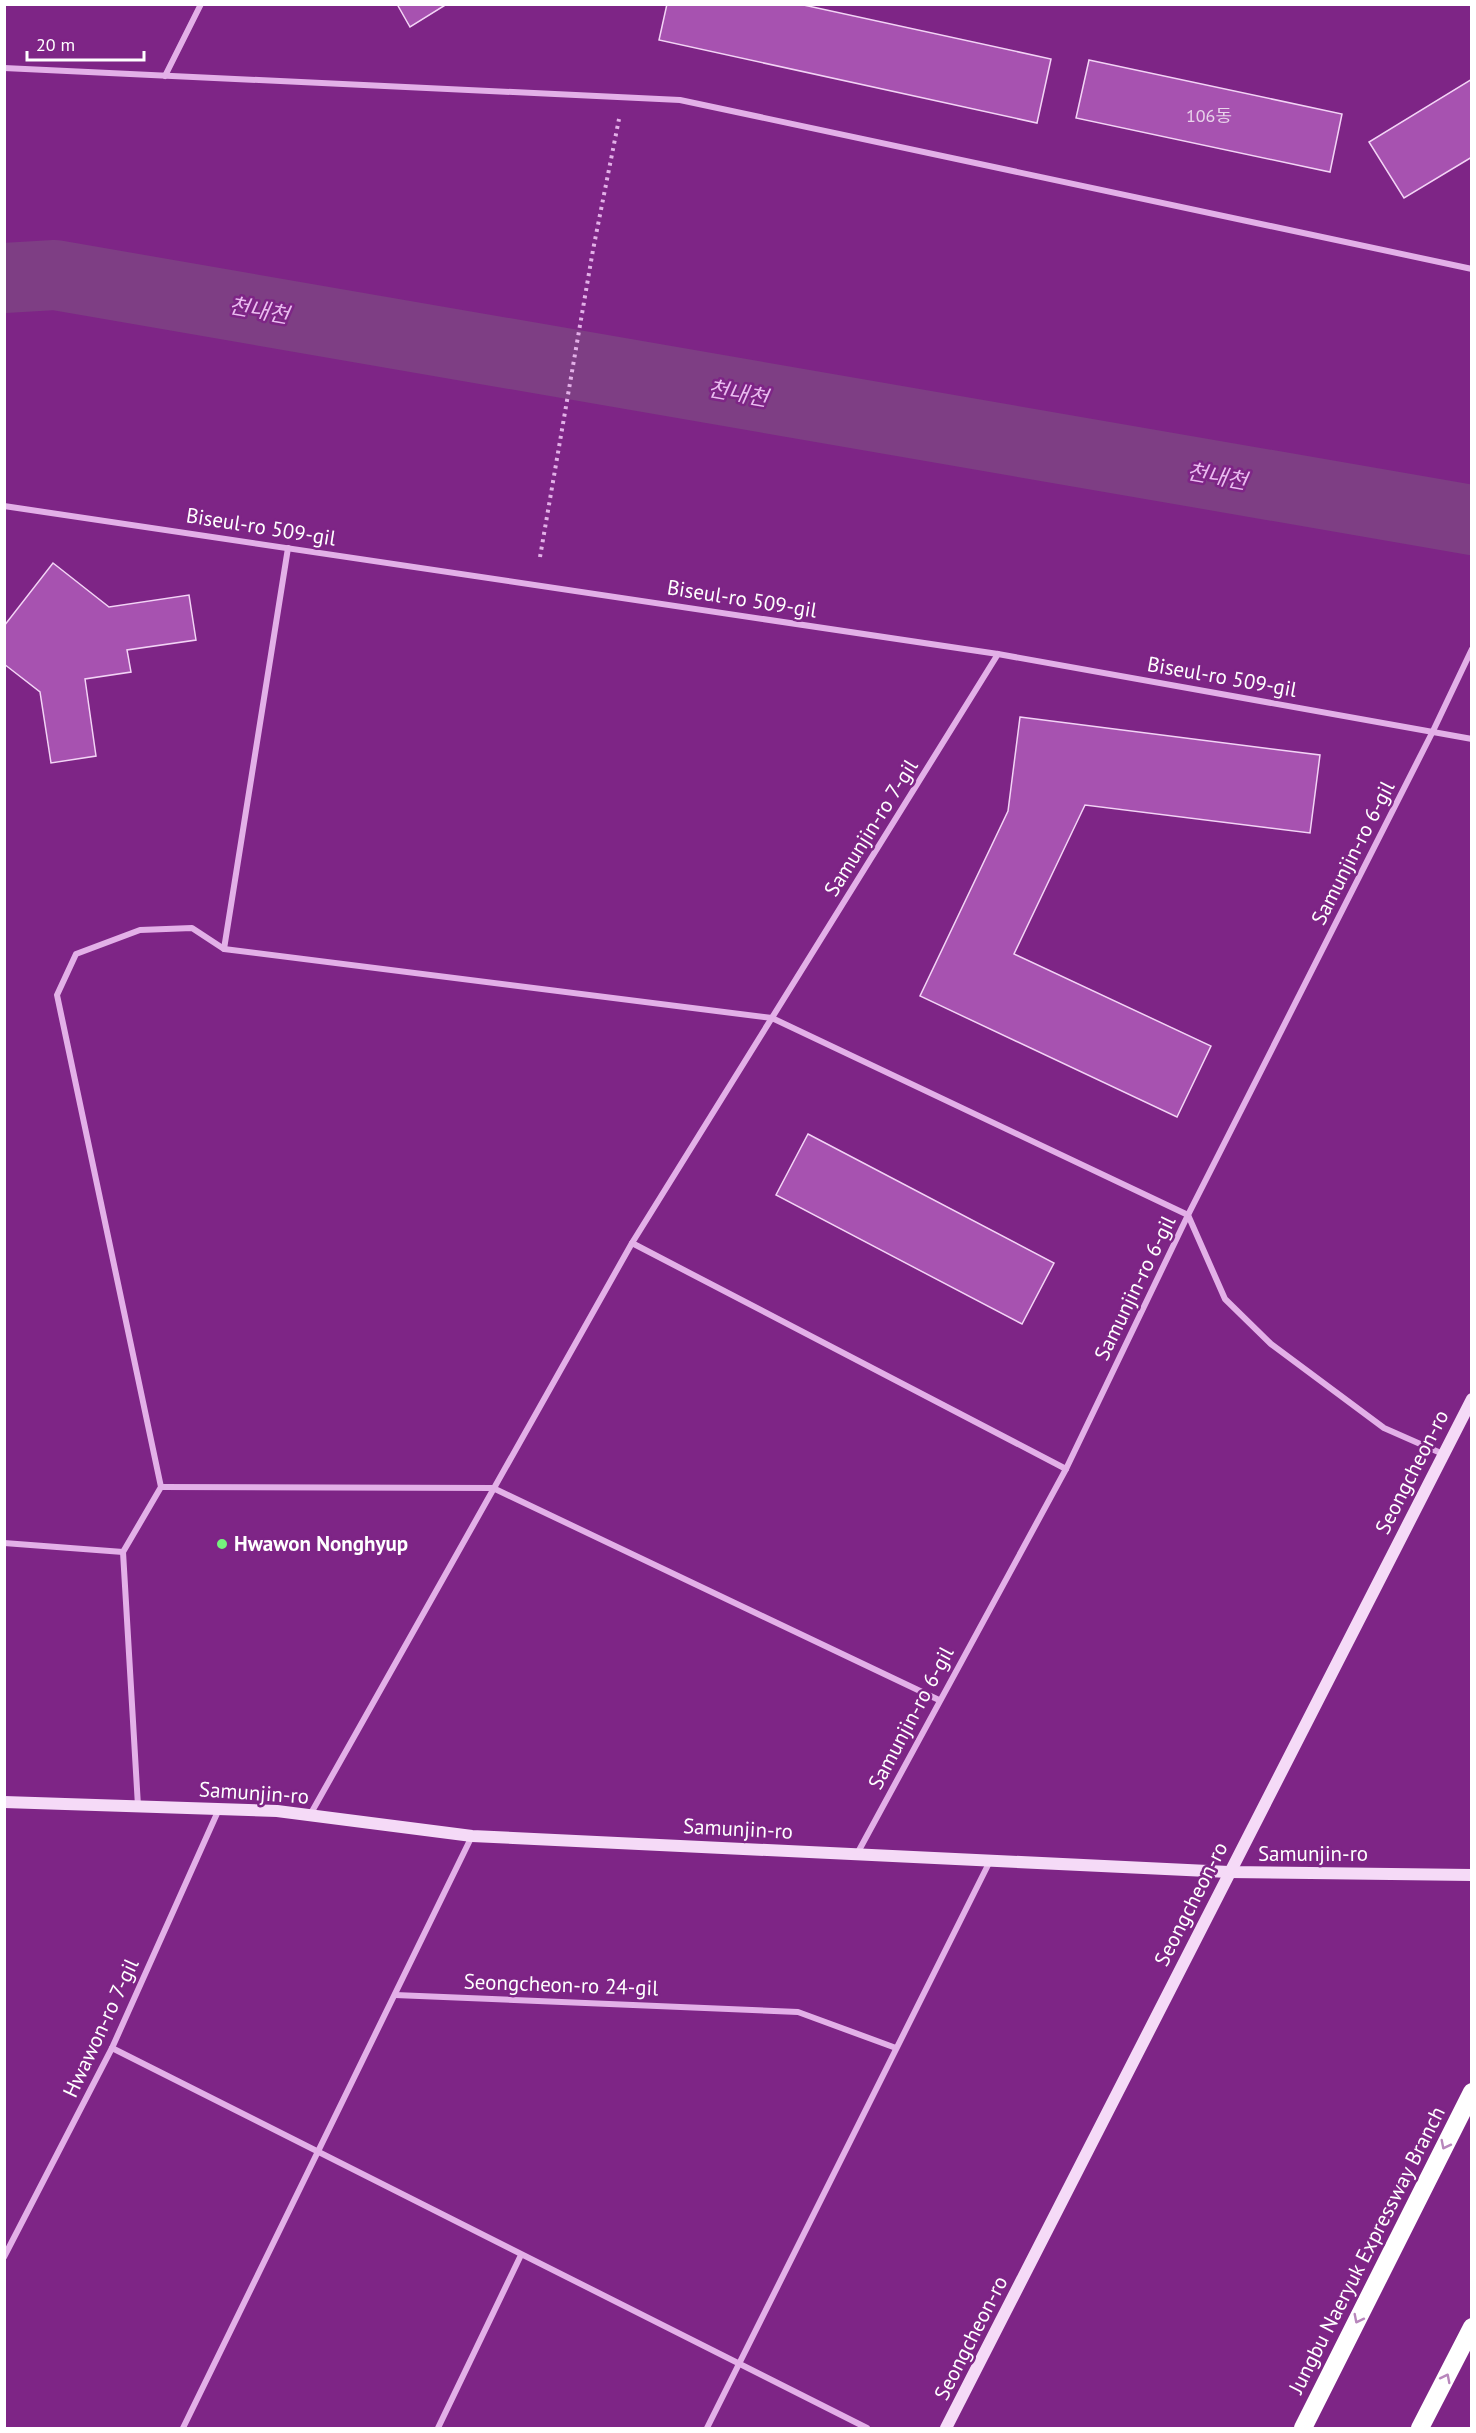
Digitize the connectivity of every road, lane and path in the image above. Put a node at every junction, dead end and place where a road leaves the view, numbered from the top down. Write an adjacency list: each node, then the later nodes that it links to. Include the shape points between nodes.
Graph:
1 (201, 4): 3 (street)
2 (4, 68): 3 (street)
3 (165, 76): 5 (street, via 680,100)
4 (619, 119): 8 (path)
5 (1472, 269)
6 (4, 506): 7 (street, Biseul-ro 509-gil)
7 (288, 548): 10 (street, Biseul-ro 509-gil); 13 (street)
8 (540, 557)
9 (1472, 649): 11 (street, Samunjin-ro 6-gil)
10 (998, 654): 11 (street, Biseul-ro 509-gil); 14 (street, Samunjin-ro 7-gil)
11 (1433, 731): 12 (street, Biseul-ro 509-gil); 15 (street, Samunjin-ro 6-gil)
12 (1472, 739)
13 (225, 949): 14 (street); 20 (street, via 192,928 140,930 76,954 57,995)
14 (772, 1018): 15 (street); 16 (street, Samunjin-ro 7-gil)
15 (1188, 1215): 18 (street, via 1225,1299 1271,1344 1384,1428); 19 (street, Samunjin-ro 6-gil)
16 (632, 1243): 19 (street); 21 (street, Samunjin-ro 7-gil)
17 (1472, 1399): 18 (street, Seongcheon-ro)
18 (1443, 1454): 32 (street, Seongcheon-ro)
19 (1066, 1469): 24 (street, Samunjin-ro 6-gil)
20 (161, 1487): 21 (street); 23 (street)
21 (493, 1488): 24 (street); 28 (street, Samunjin-ro 7-gil)
22 (4, 1543): 23 (street)
23 (123, 1552): 26 (street)
24 (939, 1700): 30 (street, Samunjin-ro 6-gil)
25 (4, 1802): 26 (street, Samunjin-ro)
26 (138, 1807): 27 (street, Samunjin-ro)
27 (219, 1809): 28 (street, Samunjin-ro); 35 (street, Hwawon-ro 7-gil)
28 (310, 1815): 29 (street, Samunjin-ro)
29 (472, 1836): 30 (street, Samunjin-ro); 34 (street)
30 (857, 1854): 31 (street, Samunjin-ro)
31 (990, 1861): 32 (street, Samunjin-ro); 36 (street)
32 (1229, 1872): 33 (street, Samunjin-ro); 47 (street, Seongcheon-ro)
33 (1472, 1875)
34 (395, 1995): 36 (street, Seongcheon-ro 24-gil, via 798,2012); 38 (street)
35 (112, 2048): 38 (street); 40 (street, Hwawon-ro 7-gil)
36 (896, 2048): 42 (street)
37 (1472, 2092): 48 (highway, Jungbu Naeryuk Expressway Branch, one-way to 48)
38 (317, 2153): 39 (street); 43 (street)
39 (521, 2255): 42 (street); 44 (street)
40 (4, 2257)
41 (1472, 2327): 49 (highway, one-way to 41)
42 (739, 2364): 45 (street); 46 (street)
43 (183, 2428)
44 (438, 2428)
45 (707, 2428)
46 (867, 2428)
47 (946, 2428)
48 (1303, 2428)
49 (1420, 2428)

